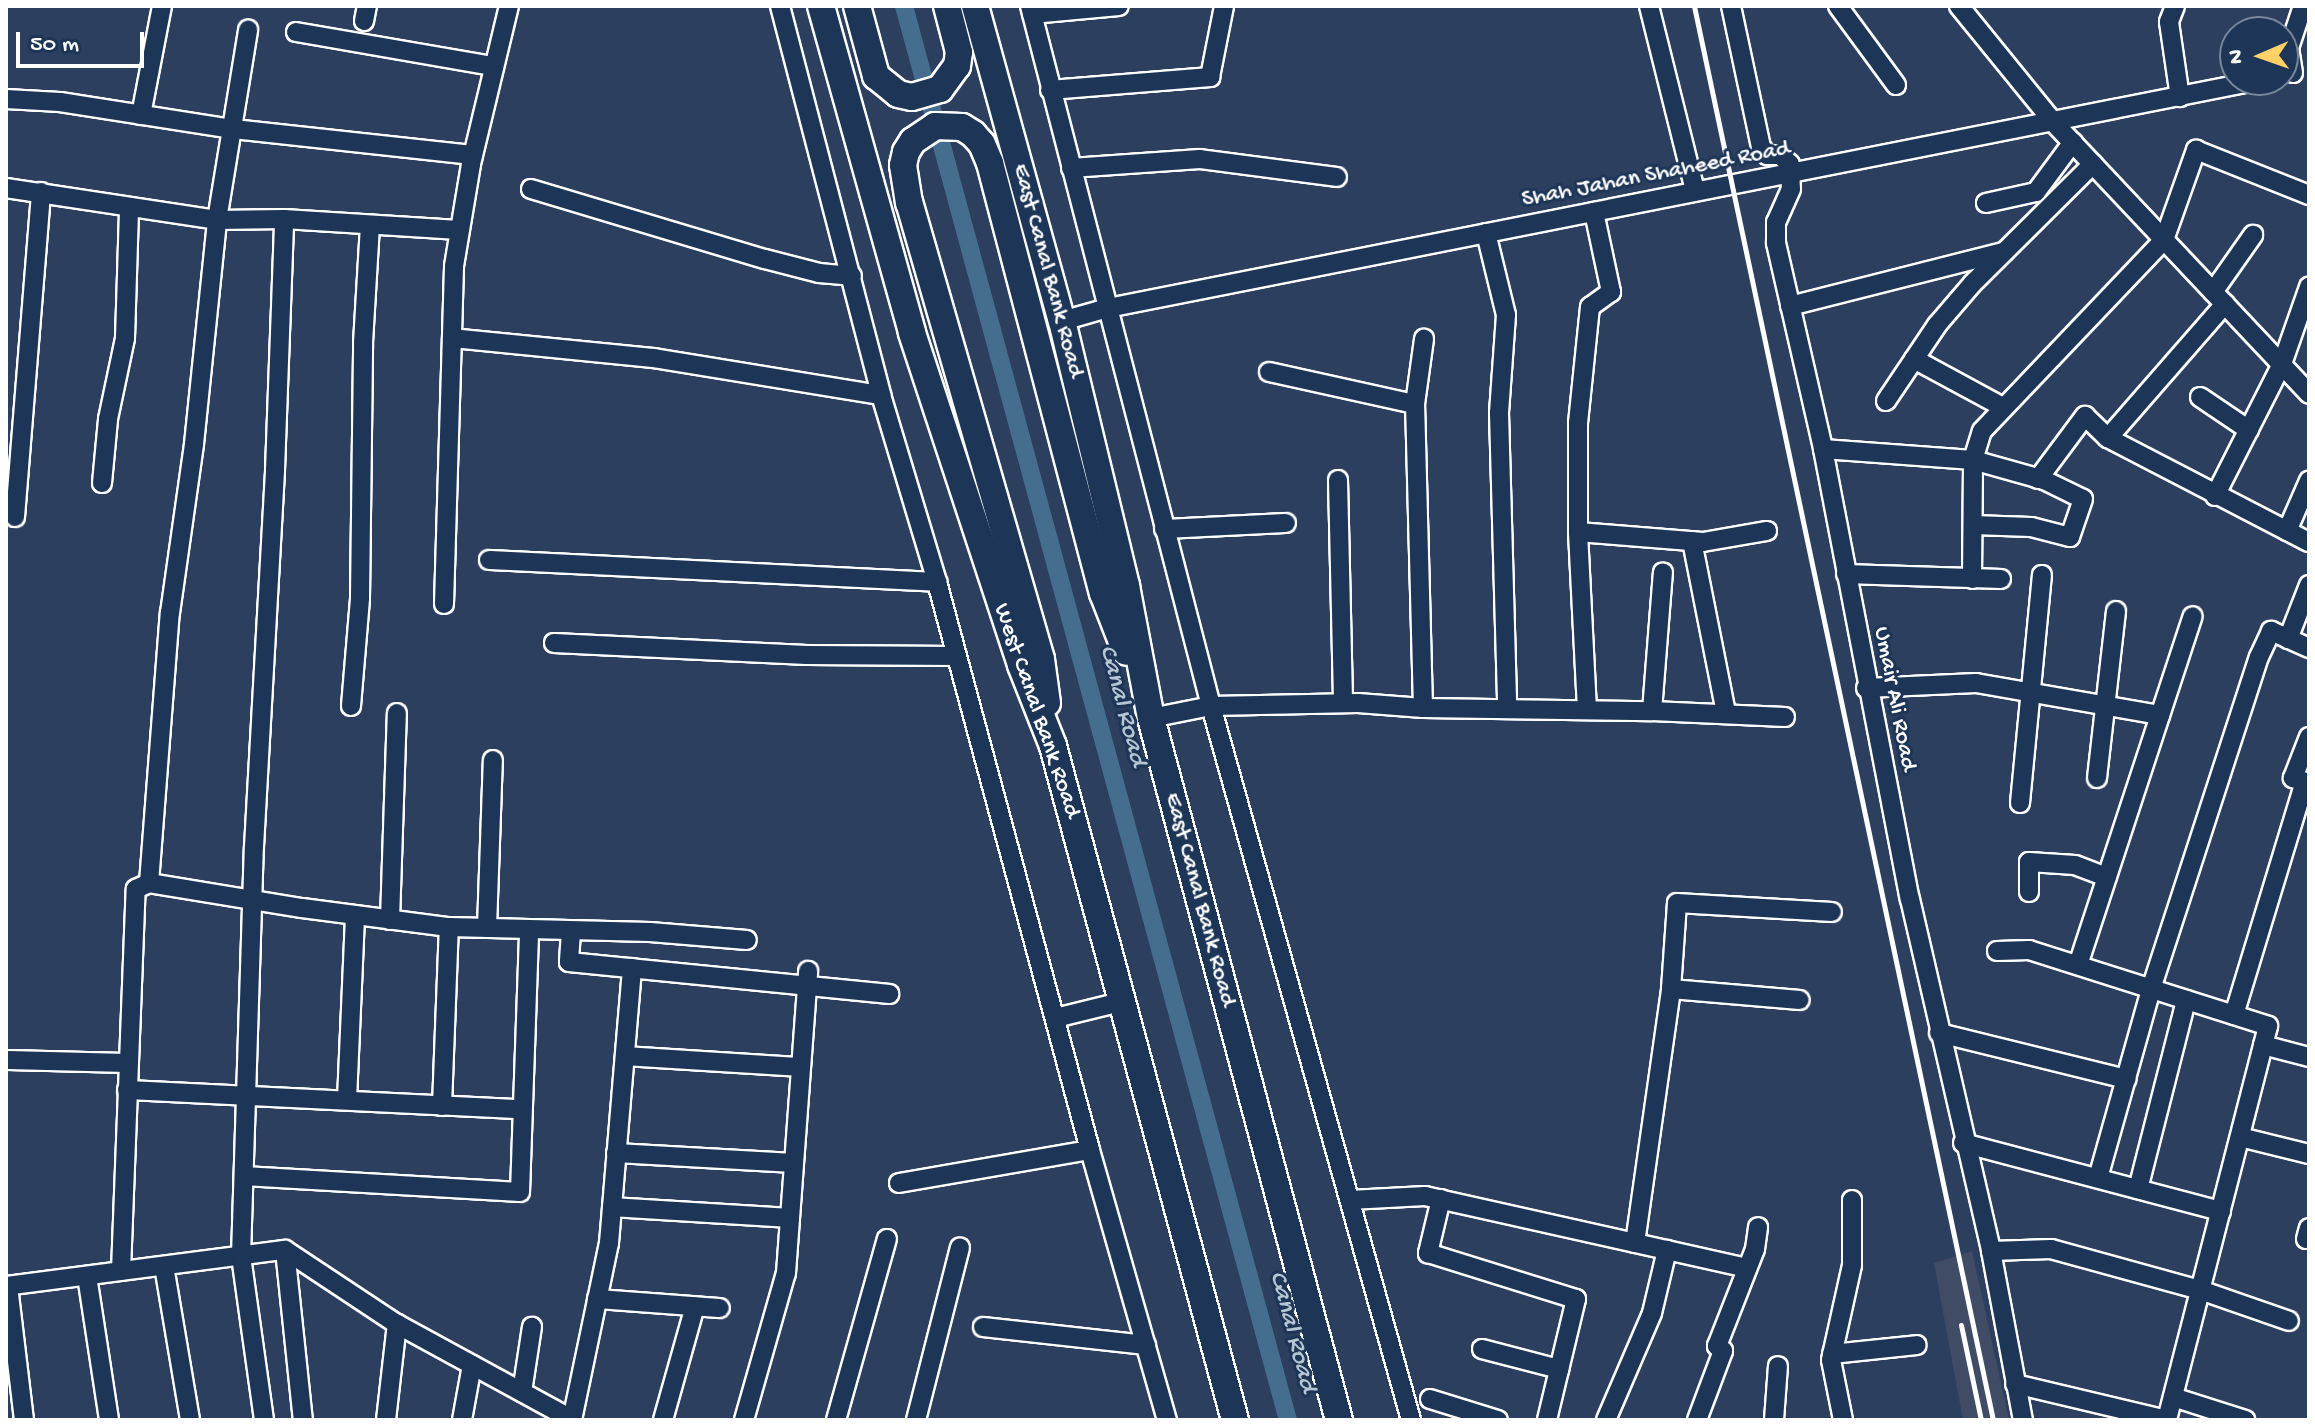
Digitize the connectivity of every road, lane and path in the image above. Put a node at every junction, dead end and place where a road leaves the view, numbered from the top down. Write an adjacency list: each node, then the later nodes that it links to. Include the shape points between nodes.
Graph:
1 (162, 6): 24 (street)
2 (509, 6): 18 (street)
3 (780, 6): 49 (street)
4 (821, 6): 115 (highway, West Canal Bank Road, via 912,333 990,574)
5 (857, 6): 6 (highway, via 876,76 898,94 927,96 950,79 959,52)
6 (947, 6)
7 (975, 6): 54 (highway, East Canal Bank Road)
8 (1119, 6): 15 (street)
9 (1224, 6): 21 (street, via 1210,77)
10 (1649, 6): 35 (street)
11 (1731, 6): 31 (street, via 1761,147 1767,155 1785,157)
12 (1838, 6): 19 (street)
13 (1959, 6): 25 (street)
14 (2175, 6): 22 (street, via 2169,22)
15 (1031, 10): 21 (street)
16 (248, 30): 26 (street)
17 (296, 32): 18 (street)
18 (493, 66): 28 (street)
19 (1896, 85)
20 (2219, 89): 22 (street, Shah Jahan Shaheed Road)
21 (1050, 90): 30 (street)
22 (2180, 97): 25 (street, Shah Jahan Shaheed Road)
23 (6, 99): 24 (street)
24 (141, 115): 26 (street)
25 (2054, 123): 27 (street); 31 (street, Shah Jahan Shaheed Road)
26 (233, 129): 28 (street); 42 (street)
27 (2073, 142): 29 (street); 38 (street, via 2036,192)
28 (473, 155): 44 (street)
29 (2093, 164): 47 (street); 48 (street)
30 (1071, 168): 32 (street, via 1200,159); 53 (street)
31 (1791, 173): 35 (street, Shah Jahan Shaheed Road); 52 (street, Umair Ali Road, via 1791,189 1775,232)
32 (1337, 177)
33 (6, 188): 36 (street)
34 (531, 189): 49 (street, via 765,259)
35 (1695, 191): 40 (street, Shah Jahan Shaheed Road)
36 (41, 192): 39 (street); 75 (street)
37 (2309, 195): 47 (street, via 2196,150)
38 (1986, 203)
39 (129, 208): 42 (street); 73 (street, via 125,338 108,419)
40 (1594, 212): 45 (street, Shah Jahan Shaheed Road); 81 (street, via 1611,292 1590,307 1578,423)
41 (284, 219): 42 (street); 43 (street); 122 (street)
42 (217, 220): 120 (street, via 170,613)
43 (370, 226): 44 (street); 103 (street, via 360,598)
44 (459, 230): 55 (street)
45 (1486, 233): 53 (street, Shah Jahan Shaheed Road); 105 (street, via 1506,315 1499,413)
46 (2253, 235): 51 (street)
47 (2164, 240): 51 (street); 65 (street)
48 (2004, 252): 52 (street); 57 (street, via 1937,325)
49 (852, 276): 61 (street)
50 (2309, 287): 58 (street)
51 (2219, 298): 58 (street); 67 (street)
52 (1790, 306): 68 (street, Umair Ali Road)
53 (1108, 308): 54 (street, Shah Jahan Shaheed Road); 78 (street)
54 (1062, 321): 113 (highway, East Canal Bank Road, via 1126,586)
55 (452, 338): 61 (street, via 654,358); 92 (street)
56 (1424, 339): 64 (street)
57 (1914, 359): 63 (street); 65 (street)
58 (2282, 364): 60 (street); 66 (street)
59 (1269, 372): 64 (street)
60 (2309, 394)
61 (881, 395): 90 (street)
62 (2200, 397): 66 (street)
63 (1886, 401)
64 (1415, 404): 106 (street)
65 (2001, 406): 69 (street, via 1982,431)
66 (2249, 430): 74 (street)
67 (2108, 438): 70 (street, via 2085,416); 74 (street)
68 (1823, 449): 69 (street); 86 (street, Umair Ali Road)
69 (1973, 460): 70 (street); 77 (street)
70 (2038, 479): 77 (street, via 2083,499 2070,537 2031,527)
71 (1338, 480): 101 (street)
72 (2309, 481): 80 (street)
73 (102, 483)
74 (2215, 496): 80 (street)
75 (15, 517)
76 (1286, 523): 78 (street)
77 (1973, 525): 88 (street)
78 (1164, 529): 104 (street)
79 (1767, 531): 82 (street)
80 (2287, 531): 83 (street)
81 (1578, 532): 82 (street); 107 (street)
82 (1692, 541): 110 (street)
83 (2309, 542)
84 (489, 560): 90 (street)
85 (1663, 572): 108 (street)
86 (1846, 574): 88 (street); 99 (street, Umair Ali Road)
87 (2042, 575): 100 (street)
88 (1972, 579): 89 (street)
89 (2001, 579)
90 (937, 582): 98 (street)
91 (2309, 585): 95 (street)
92 (444, 604)
93 (2116, 611): 102 (street)
94 (2193, 616): 111 (street)
95 (2288, 639): 97 (street); 136 (street, via 2271,631 2259,657)
96 (554, 643): 98 (street)
97 (2309, 648)
98 (957, 656): 142 (street)
99 (1866, 688): 100 (street, via 1976,683); 143 (street, Umair Ali Road)
100 (2030, 692): 102 (street); 118 (street)
101 (1343, 703): 104 (street); 106 (street)
102 (2105, 705): 111 (street); 117 (street)
103 (351, 706)
104 (1211, 706): 113 (street); 167 (street)
105 (1507, 707): 106 (street); 107 (street)
106 (1423, 708)
107 (1587, 710): 108 (street)
108 (1652, 711): 110 (street)
109 (397, 713): 125 (street)
110 (1726, 713): 112 (street)
111 (2160, 715): 119 (street)
112 (1785, 717)
113 (1151, 718): 115 (highway, via 1103,593 995,178 982,144 962,127 935,126 913,141 903,165 909,203 1041,659); 218 (highway, East Canal Bank Road)
114 (2309, 737): 141 (street, via 2293,778 2305,782)
115 (1053, 746): 140 (highway, West Canal Bank Road)
116 (493, 760): 127 (street)
117 (2097, 778)
118 (2020, 803)
119 (2107, 877): 121 (street, via 2075,865 2029,862); 132 (street)
120 (149, 883): 122 (street); 148 (street, via 136,889)
121 (2029, 892)
122 (253, 898): 124 (street); 152 (street)
123 (1832, 912): 135 (street, via 1677,903)
124 (355, 915): 125 (street); 153 (street)
125 (390, 920): 126 (street)
126 (449, 927): 127 (street); 154 (street)
127 (487, 928): 128 (street)
128 (529, 932): 129 (street); 155 (street)
129 (571, 932): 130 (street); 133 (street, via 569,962)
130 (747, 940)
131 (1997, 951): 132 (street, via 2029,950)
132 (2078, 965): 136 (street)
133 (632, 968): 134 (street); 145 (street)
134 (807, 978): 137 (street); 149 (street)
135 (1671, 989): 138 (street); 174 (street)
136 (2151, 989): 139 (street); 150 (street)
137 (889, 994)
138 (1800, 1000)
139 (2186, 1000): 141 (street); 165 (street)
140 (1124, 1001): 142 (street); 217 (highway, West Canal Bank Road)
141 (2234, 1015): 144 (street, via 2268,1026)
142 (1055, 1018): 158 (street)
143 (1939, 1033): 150 (street); 157 (street, Umair Ali Road)
144 (2263, 1045): 146 (street); 156 (street)
145 (625, 1056): 149 (street); 159 (street)
146 (2309, 1057)
147 (6, 1060): 148 (street)
148 (128, 1063): 151 (street)
149 (801, 1067): 161 (street)
150 (2126, 1079): 163 (street)
151 (127, 1090): 152 (street); 182 (street)
152 (246, 1094): 153 (street); 162 (street)
153 (347, 1100): 154 (street)
154 (442, 1106): 155 (street)
155 (522, 1109): 162 (street, via 520,1192)
156 (2240, 1137): 160 (street); 170 (street)
157 (1963, 1143): 163 (street); 178 (street, Umair Ali Road)
158 (1090, 1150): 164 (street); 193 (street)
159 (616, 1153): 161 (street); 169 (street)
160 (2309, 1154)
161 (794, 1163): 171 (street)
162 (244, 1176): 179 (street)
163 (2098, 1178): 165 (street)
164 (899, 1183)
165 (2138, 1189): 170 (street)
166 (1441, 1199): 167 (street); 174 (street); 199 (street, via 1428,1253 1576,1299)
167 (1350, 1200): 219 (street)
168 (1852, 1200): 196 (street, via 1852,1265)
169 (612, 1207): 171 (street); 186 (street)
170 (2221, 1211): 185 (street)
171 (790, 1218): 213 (street, via 786,1273)
172 (1758, 1227): 181 (street)
173 (887, 1239): 214 (street)
174 (1635, 1243): 177 (street)
175 (960, 1248): 215 (street)
176 (285, 1250): 179 (street); 190 (street); 208 (street)
177 (1667, 1250): 181 (street); 222 (street, via 1652,1313)
178 (1991, 1251): 185 (street, via 2051,1249); 200 (street, Umair Ali Road)
179 (241, 1256): 180 (street); 207 (street)
180 (164, 1266): 182 (street); 206 (street)
181 (1747, 1268): 223 (street, via 1717,1346 1723,1351)
182 (121, 1271): 183 (street)
183 (87, 1276): 184 (street); 205 (street)
184 (7, 1286): 204 (street)
185 (2200, 1290): 189 (street); 202 (street)
186 (597, 1299): 187 (street); 211 (street)
187 (695, 1306): 188 (street); 212 (street)
188 (720, 1308)
189 (2289, 1321)
190 (397, 1324): 197 (street); 209 (street)
191 (532, 1327): 201 (street)
192 (983, 1327): 193 (street)
193 (1146, 1345): 216 (street)
194 (1917, 1345): 196 (street)
195 (1482, 1349): 199 (street)
196 (1832, 1354): 225 (street)
197 (472, 1365): 201 (street); 210 (street)
198 (1778, 1366): 224 (street)
199 (1559, 1369): 221 (street)
200 (2015, 1384): 202 (street, via 2167,1420); 226 (street, Umair Ali Road)
201 (522, 1392): 211 (street)
202 (2173, 1397): 227 (street)
203 (1430, 1399): 220 (street)
204 (24, 1420)
205 (109, 1420)
206 (190, 1420)
207 (264, 1420)
208 (303, 1420)
209 (386, 1420)
210 (462, 1420)
211 (573, 1420)
212 (663, 1420)
213 (744, 1420)
214 (836, 1420)
215 (916, 1420)
216 (1167, 1420)
217 (1235, 1420)
218 (1339, 1420)
219 (1411, 1420)
220 (1498, 1420)
221 (1547, 1420)
222 (1606, 1420)
223 (1697, 1420)
224 (1774, 1420)
225 (1843, 1420)
226 (2023, 1420)
227 (2245, 1420)

